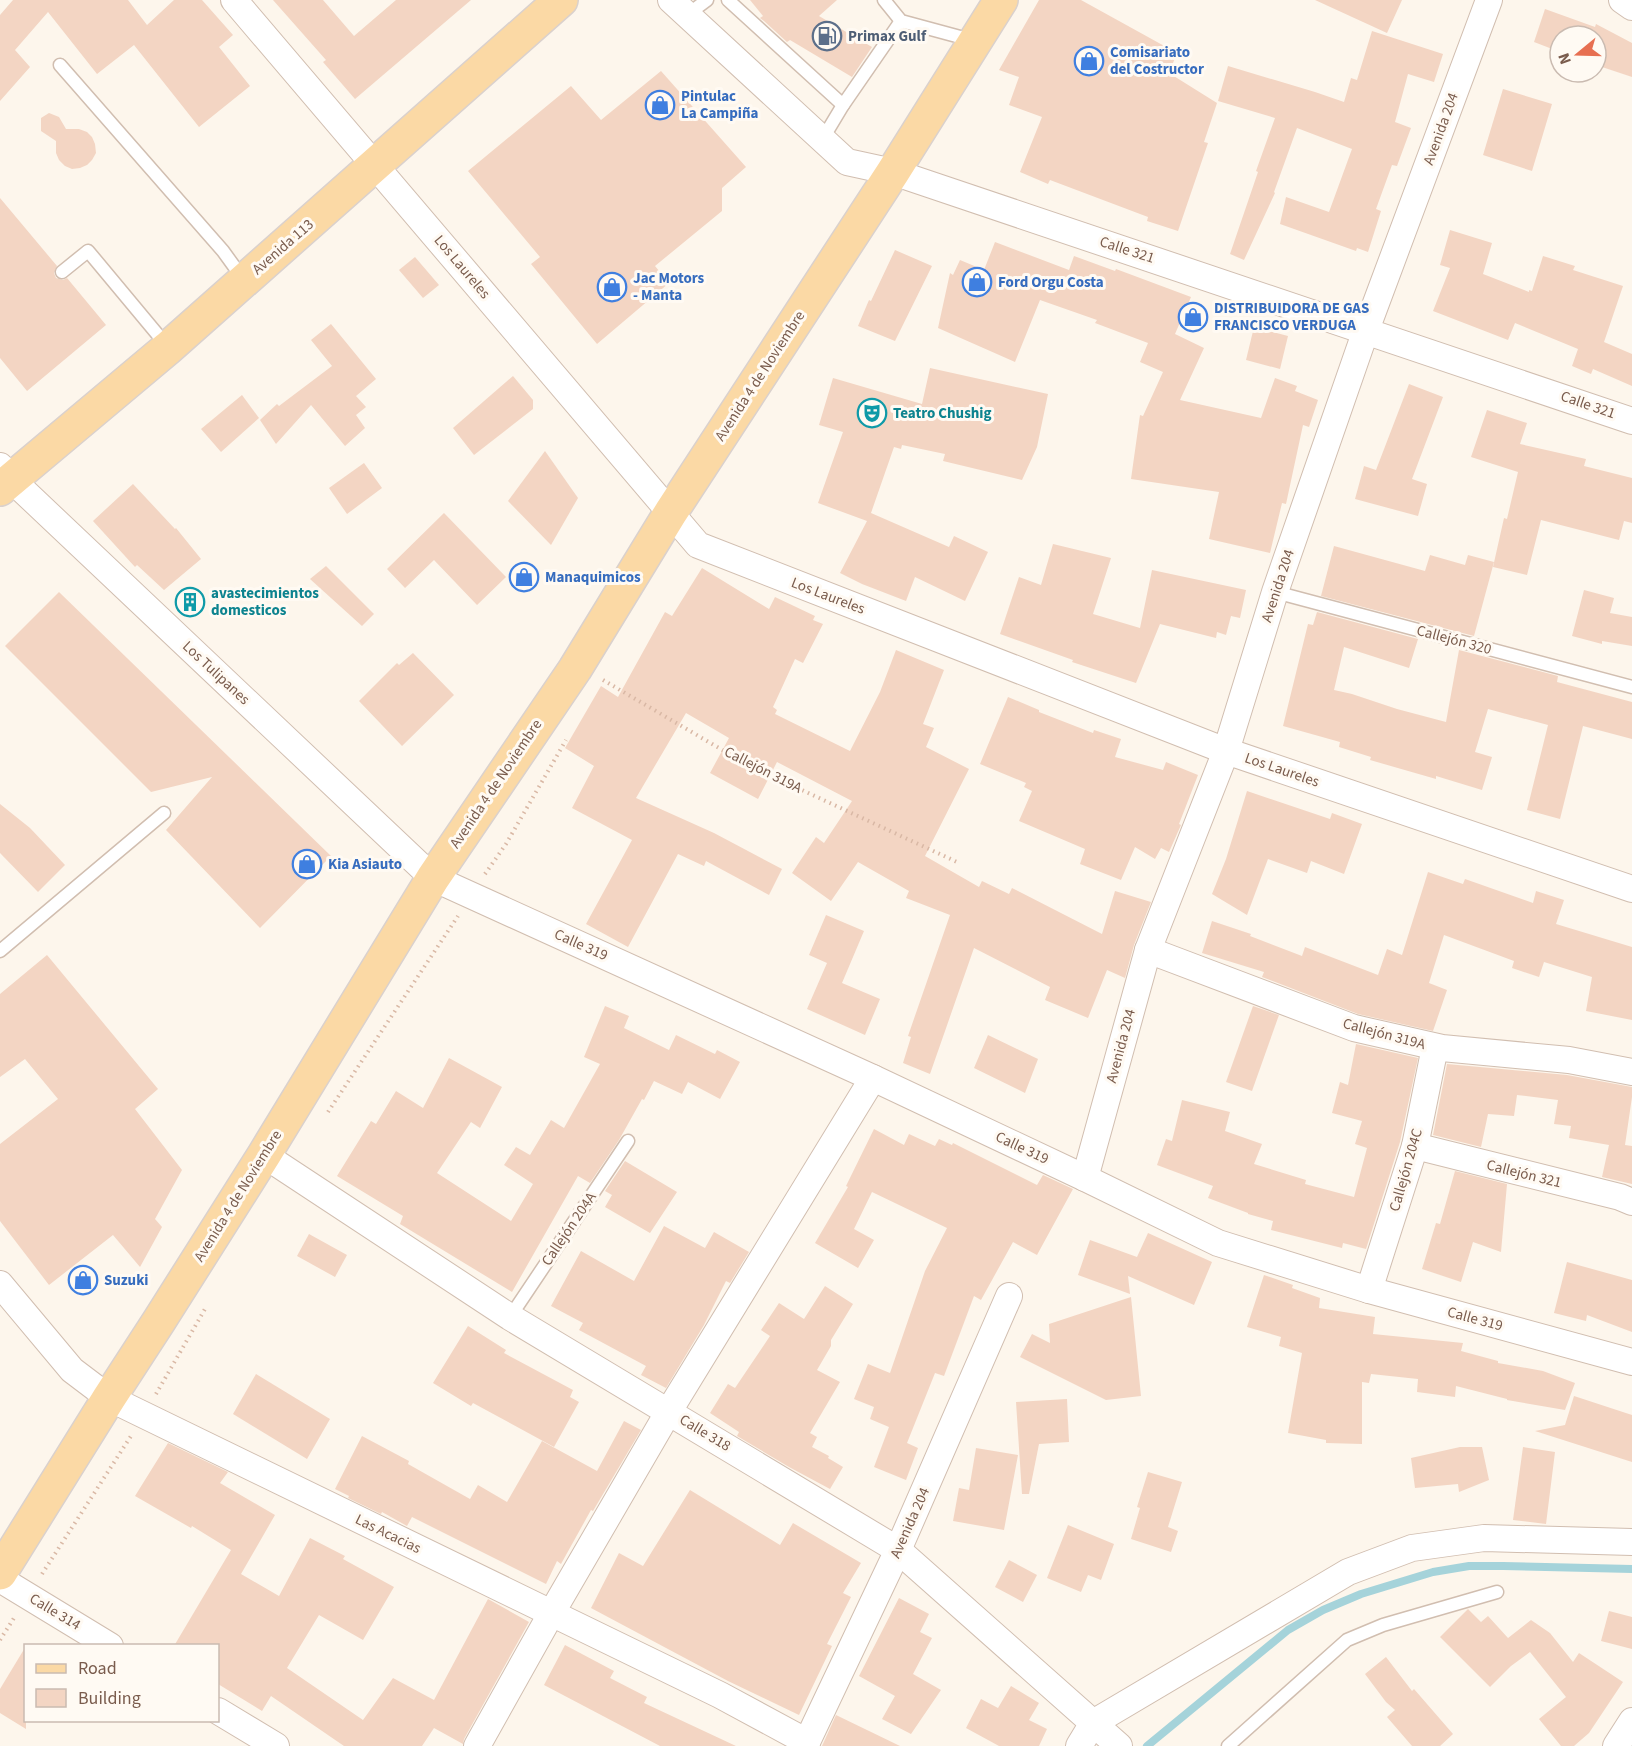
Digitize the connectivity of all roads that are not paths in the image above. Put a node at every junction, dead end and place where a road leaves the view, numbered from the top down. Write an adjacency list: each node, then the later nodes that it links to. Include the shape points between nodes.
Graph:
1 (234, 0): 15 (street, Los Laureles)
2 (561, 0): 15 (main road, Avenida 113)
3 (728, 0): 13 (lane)
4 (884, 0): 10 (lane)
5 (1000, 0): 11 (main road, Avenida 4 de Noviembre)
6 (1489, 0): 19 (street, Avenida 204)
7 (1622, 0): 9 (street)
8 (688, 5): 14 (street, Calle 321)
9 (1632, 7)
10 (901, 21): 11 (lane); 13 (lane)
11 (975, 41): 16 (main road, Avenida 4 de Noviembre)
12 (60, 65): 18 (lane)
13 (843, 105): 14 (lane)
14 (822, 140): 16 (street, Calle 321, via 847,162)
15 (376, 165): 18 (main road, Avenida 113); 23 (street, Los Laureles)
16 (893, 172): 19 (street, Calle 321); 23 (main road, Avenida 4 de Noviembre)
17 (62, 272): 20 (lane, via 88,251)
18 (245, 281): 20 (main road, Avenida 113)
19 (1366, 330): 21 (street, Calle 321); 24 (street, Avenida 204)
20 (168, 348): 22 (main road, Avenida 113)
21 (1632, 421)
22 (4, 478): 28 (street, Los Tulipanes)
23 (671, 512): 26 (street, Los Laureles, via 698,545); 28 (main road, Avenida 4 de Noviembre, via 588,674)
24 (1275, 592): 25 (lane, Callejón 320); 26 (street, Avenida 204)
25 (1632, 687)
26 (1226, 751): 29 (street, Los Laureles); 30 (street, Avenida 204)
27 (164, 813): 31 (lane)
28 (433, 878): 34 (street, Calle 319); 37 (main road, Avenida 4 de Noviembre)
29 (1632, 889)
30 (1148, 950): 32 (street, Callejón 319A, via 1354,1028); 38 (street, Avenida 204)
31 (0, 951)
32 (1436, 1047): 33 (street, Callejón 319A, via 1569,1060); 36 (street, Callejón 204C)
33 (1632, 1072)
34 (873, 1078): 38 (street, Calle 319); 46 (street)
35 (628, 1141): 43 (lane, Callejón 204A)
36 (1415, 1146): 39 (street, Callejón 321); 41 (street, Callejón 204C)
37 (264, 1155): 43 (street, Calle 318); 45 (main road, Avenida 4 de Noviembre)
38 (1085, 1178): 41 (street, Calle 319, via 1218,1243)
39 (1632, 1202)
40 (0, 1284): 45 (street, Las Acacias, via 72,1370)
41 (1369, 1290): 44 (street, Calle 319)
42 (1009, 1296): 48 (street, Avenida 204)
43 (510, 1317): 46 (street, Calle 318)
44 (1632, 1362)
45 (109, 1398): 49 (main road, Avenida 4 de Noviembre); 52 (street, Las Acacias)
46 (669, 1411): 48 (street, Calle 318); 52 (street)
47 (1632, 1542): 56 (street, via 1484,1538 1412,1548 1348,1572)
48 (898, 1550): 56 (street, Calle 318); 57 (street, Avenida 204)
49 (0, 1573)
50 (0, 1579): 53 (street, Calle 314)
51 (1497, 1592): 61 (lane, via 1383,1625 1347,1640)
52 (552, 1614): 57 (street, Las Acacias, via 720,1695); 59 (street)
53 (107, 1644)
54 (219, 1712): 58 (street)
55 (1632, 1721): 62 (street)
56 (1107, 1735): 60 (street)
57 (806, 1744)
58 (276, 1746)
59 (477, 1746)
60 (1079, 1746)
61 (1228, 1746)
62 (1616, 1746)

